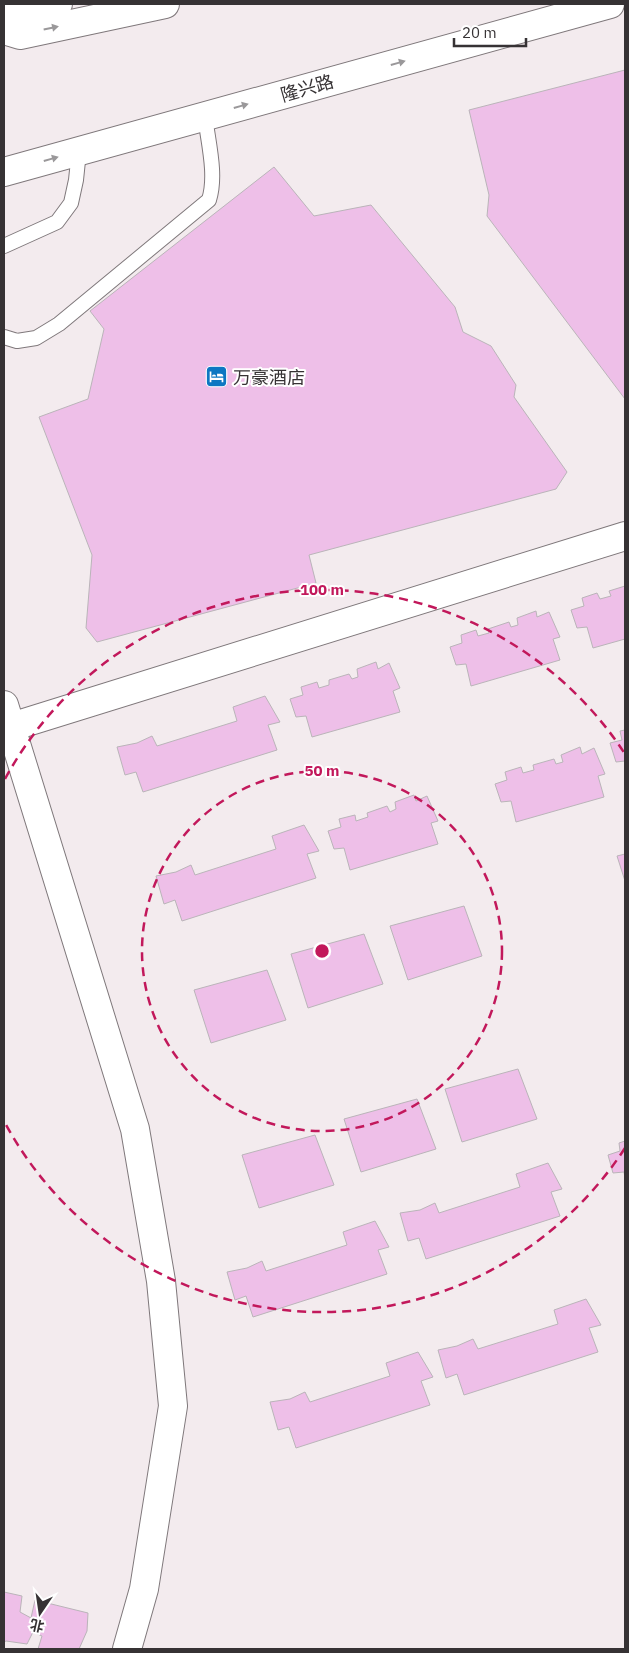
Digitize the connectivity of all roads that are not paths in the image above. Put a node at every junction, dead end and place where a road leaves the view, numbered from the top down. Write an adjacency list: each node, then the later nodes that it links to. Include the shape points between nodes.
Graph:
1 (58, 4): 4 (main road)
2 (165, 4): 5 (main road, one-way to 2, via 20,35)
3 (610, 4): 6 (main road, 隆兴路, one-way to 3)
4 (4, 20)
5 (4, 30)
6 (205, 116): 7 (main road, 隆兴路); 10 (lane, via 213,189 209,200 59,324 36,338 17,341)
7 (79, 151): 8 (main road, 隆兴路, one-way to 7); 9 (lane, via 71,203 57,222)
8 (4, 172)
9 (4, 246)
10 (4, 337)
11 (625, 536): 12 (main road)
12 (7, 716): 13 (main road, via 134,1129 161,1281 173,1406 144,1589)
13 (127, 1649)

